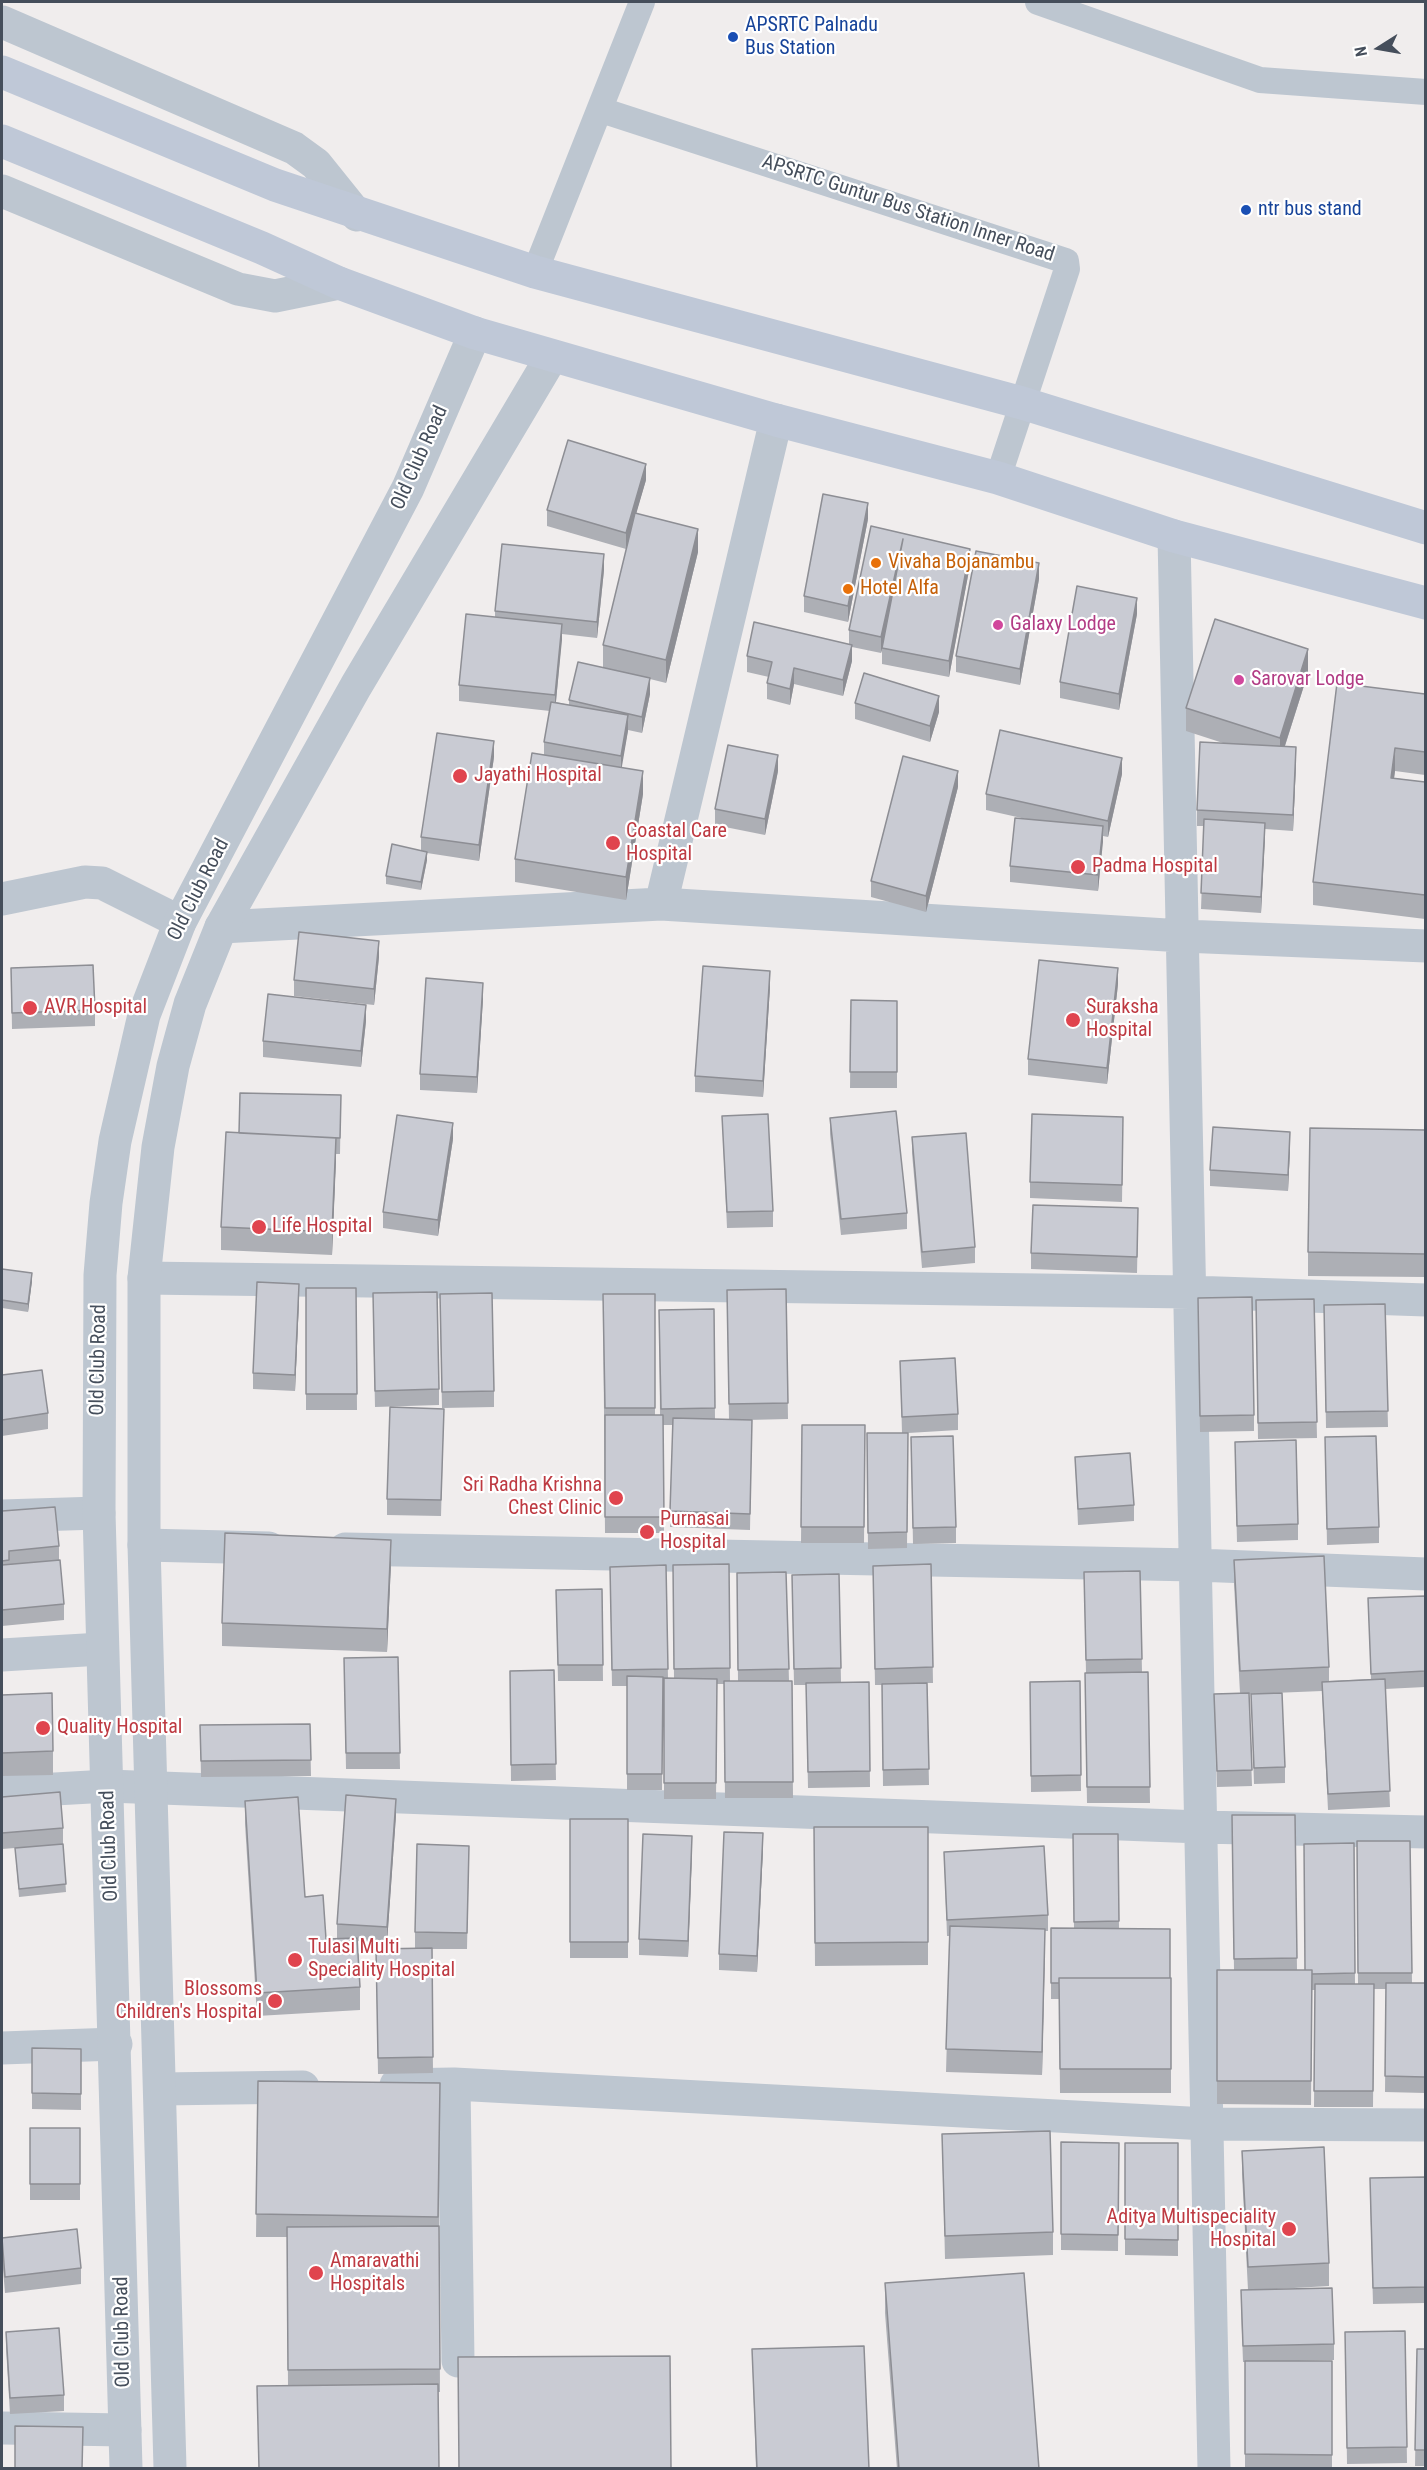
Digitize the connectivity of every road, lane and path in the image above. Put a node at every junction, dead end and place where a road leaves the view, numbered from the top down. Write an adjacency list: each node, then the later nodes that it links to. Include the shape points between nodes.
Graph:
1 (642, 2): 6 (lane)
2 (1038, 2): 5 (lane, via 1260,80)
3 (2, 22): 9 (street, via 294,148 316,164)
4 (2, 72): 9 (main road)
5 (1425, 93)
6 (601, 110): 10 (lane); 14 (lane, APSRTC Guntur Bus Station Inner Road, via 1062,257 1067,269)
7 (2, 141): 11 (main road)
8 (2, 190): 11 (street, via 238,289 275,296)
9 (357, 215): 10 (main road)
10 (535, 272): 14 (main road)
11 (339, 283): 12 (main road)
12 (475, 333): 13 (main road); 22 (street, Old Club Road, via 408,488)
13 (552, 356): 15 (main road); 23 (street, Old Club Road, via 356,686)
14 (1022, 403): 16 (lane, APSRTC Guntur Bus Station Inner Road); 17 (main road)
15 (776, 420): 16 (main road); 21 (street)
16 (998, 478): 18 (main road)
17 (1425, 528)
18 (1174, 536): 19 (main road); 24 (street)
19 (1425, 603)
20 (2, 899): 22 (street, via 102,882)
21 (661, 904): 23 (street); 24 (street)
22 (180, 922): 29 (street, Old Club Road, via 144,1015 129,1074 106,1203 98,1341)
23 (221, 927): 26 (street, Old Club Road, via 190,1004 173,1066 158,1147)
24 (1183, 936): 25 (street); 27 (street)
25 (1425, 946)
26 (144, 1278): 27 (street); 31 (street, Old Club Road)
27 (1190, 1292): 28 (street); 32 (street)
28 (1425, 1300)
29 (99, 1513): 30 (street); 34 (street, Old Club Road)
30 (2, 1516)
31 (144, 1545): 32 (street); 37 (street, Old Club Road)
32 (1196, 1565): 33 (street); 39 (street)
33 (1425, 1574)
34 (101, 1649): 35 (street); 36 (street, Old Club Road)
35 (2, 1655)
36 (108, 1786): 37 (street); 38 (street); 41 (street, Old Club Road)
37 (151, 1790): 39 (street); 44 (street, Old Club Road)
38 (2, 1792)
39 (1201, 1827): 40 (street); 45 (street)
40 (1425, 1832)
41 (116, 2044): 42 (street); 49 (street, Old Club Road)
42 (2, 2048)
43 (454, 2084): 44 (street); 45 (street); 47 (street)
44 (161, 2089): 51 (street, Old Club Road)
45 (1207, 2124): 46 (street); 52 (street)
46 (1425, 2125)
47 (458, 2361)
48 (2, 2428): 49 (street)
49 (125, 2430): 50 (street, Old Club Road)
50 (126, 2469)
51 (170, 2469)
52 (1214, 2469)

